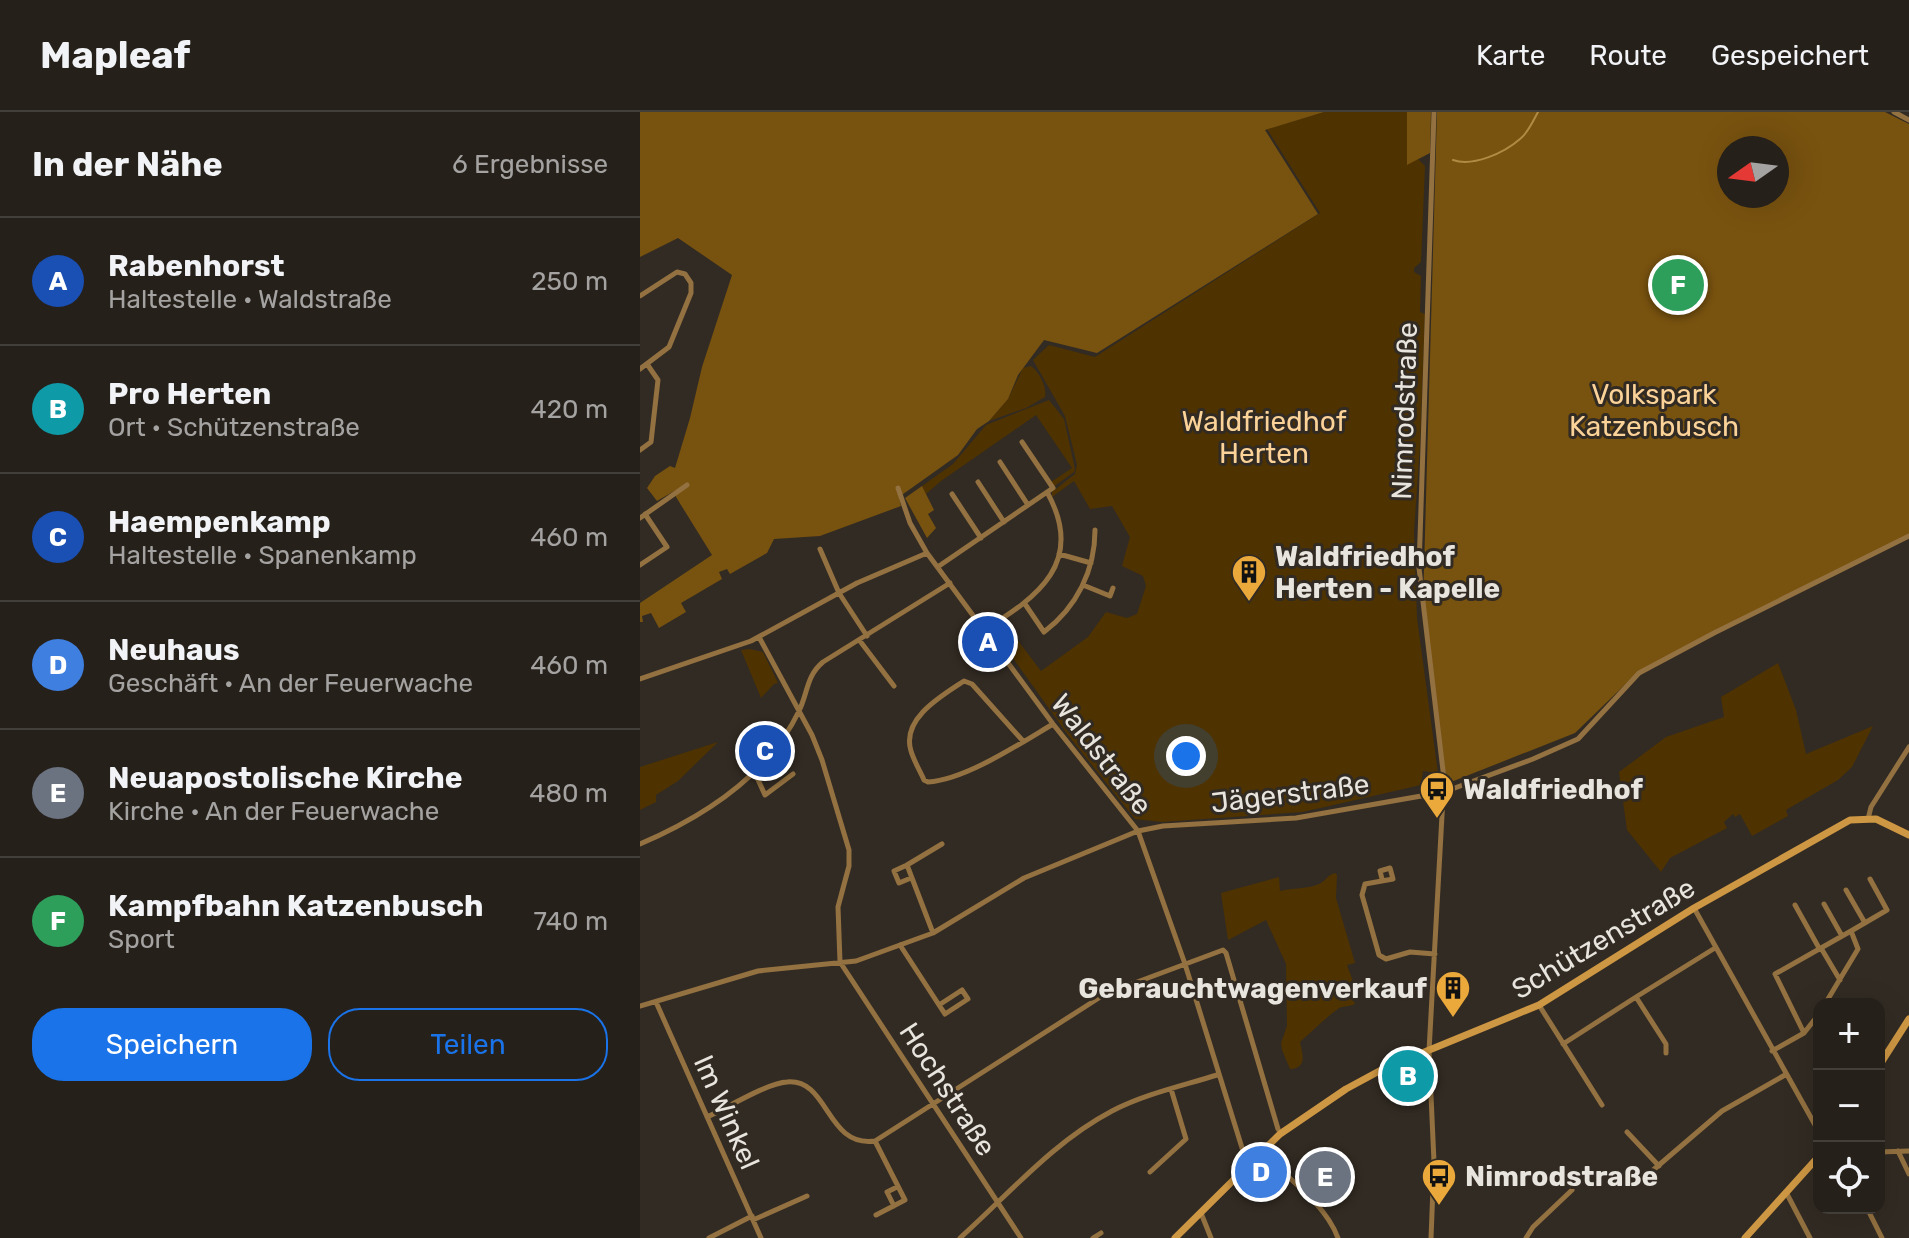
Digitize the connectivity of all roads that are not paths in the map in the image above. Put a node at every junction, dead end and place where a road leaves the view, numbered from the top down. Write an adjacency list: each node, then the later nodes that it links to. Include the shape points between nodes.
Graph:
1 (1434, 112): 44 (street, Nimrodstraße, via 1419,568)
2 (1894, 112): 3 (street)
3 (1909, 120)
4 (640, 296): 5 (street, via 677,272 691,283 669,347)
5 (647, 364): 6 (street); 8 (street, via 658,385 651,442)
6 (640, 369)
7 (1022, 442): 13 (street, via 1053,488)
8 (640, 450)
9 (1000, 462): 15 (street)
10 (978, 482): 17 (street)
11 (687, 485): 16 (street)
12 (898, 488): 22 (street, Waldstraße)
13 (1047, 492): 15 (street); 23 (street, via 1060,527)
14 (952, 494): 20 (street)
15 (1028, 505): 17 (street)
16 (643, 516): 25 (street, via 667,547)
17 (1004, 522): 20 (street)
18 (1095, 530): 24 (street)
19 (1909, 536): 44 (street, Jägerstraße, via 1639,673 1578,739)
20 (981, 538): 26 (street)
21 (820, 549): 30 (street)
22 (927, 553): 26 (street, Waldstraße); 30 (street)
23 (1059, 554): 24 (street); 31 (street, via 1039,592)
24 (1091, 563): 28 (street)
25 (640, 565)
26 (939, 566): 27 (street, Waldstraße)
27 (950, 583): 32 (street, Waldstraße); 33 (street)
28 (1083, 585): 29 (street, via 1110,596); 31 (street, via 1044,632)
29 (1113, 588)
30 (839, 593): 33 (street); 34 (street)
31 (1025, 604): 32 (street)
32 (984, 630): 39 (street, Waldstraße)
33 (867, 636): 35 (street)
34 (759, 637): 36 (street); 38 (street)
35 (860, 641): 37 (street); 38 (street, via 816,668)
36 (640, 679)
37 (894, 686)
38 (800, 710): 42 (street); 66 (street, via 822,760 849,850 838,907)
39 (1053, 724): 40 (street); 46 (street, Waldstraße)
40 (1023, 741): 40 (street, via 956,775 928,782 911,751 909,735 928,709 964,681)
41 (1909, 747): 45 (street)
42 (754, 771): 43 (street, via 765,795); 48 (street, via 728,797 679,828)
43 (793, 774)
44 (1444, 792): 46 (street, Jägerstraße, via 1296,818); 65 (street, Nimrodstraße)
45 (1868, 819): 47 (main road); 57 (main road, Schützenstraße, via 1840,825)
46 (1138, 831): 60 (street, Jägerstraße, via 1024,878); 67 (street, Waldstraße)
47 (1909, 835)
48 (640, 844)
49 (942, 844): 50 (street)
50 (907, 865): 51 (street); 51 (street, via 894,871 899,883)
51 (911, 878): 60 (street)
52 (1382, 879): 65 (street, via 1365,884 1362,895 1379,955 1386,959 1410,952)
53 (1870, 879): 58 (street, via 1887,910)
54 (1846, 890): 58 (street)
55 (1824, 904): 61 (street)
56 (1795, 905): 64 (street)
57 (1694, 908): 63 (street); 73 (main road, Schützenstraße)
58 (1865, 923): 59 (street)
59 (1851, 931): 61 (street); 68 (street, via 1858,949)
60 (933, 933): 62 (street, Jägerstraße)
61 (1842, 936): 64 (street)
62 (900, 945): 66 (street, Jägerstraße); 72 (street)
63 (1715, 948): 69 (street); 80 (street)
64 (1820, 948): 68 (street); 77 (street, via 1775,974)
65 (1435, 954): 79 (street, Nimrodstraße)
66 (840, 962): 71 (street, Jägerstraße, via 758,971); 86 (street, Hochstraße)
67 (1185, 964): 83 (street, Waldstraße); 86 (street, via 1105,994); 90 (street, via 1226,953)
68 (1840, 980): 70 (street)
69 (1636, 997): 78 (street); 81 (street, via 1666,1044)
70 (1829, 998)
71 (656, 1001): 74 (street, Jägerstraße); 88 (street, Im Winkel)
72 (939, 1005): 72 (street, via 945,1014 968,999 962,990)
73 (1539, 1005): 78 (street); 79 (main road, Schützenstraße)
74 (640, 1006)
75 (1813, 1022): 77 (street)
76 (1908, 1023): 82 (main road)
77 (1804, 1033): 80 (street)
78 (1563, 1044): 87 (street)
79 (1429, 1051): 95 (main road, Schützenstraße, via 1356,1083); 122 (street, Nimrodstraße)
80 (1772, 1051): 84 (street)
81 (1666, 1053)
82 (1885, 1057)
83 (1217, 1075): 85 (street); 98 (street, Waldstraße)
84 (1785, 1075): 89 (street); 99 (street, via 1722,1111)
85 (1171, 1089): 100 (street, via 1186,1139); 107 (street, via 1094,1121)
86 (934, 1104): 92 (street); 107 (street, Hochstraße)
87 (1602, 1105)
88 (707, 1117): 92 (street, via 777,1084 793,1082 811,1090 843,1132 860,1141); 112 (street, Im Winkel)
89 (1813, 1122)
90 (1278, 1129)
91 (1627, 1132): 99 (street)
92 (875, 1141): 103 (street)
93 (1898, 1151): 94 (street); 96 (street); 101 (street)
94 (1909, 1151)
95 (1261, 1152): 98 (main road, Schützenstraße); 121 (street, via 1323,1212)
96 (1885, 1152)
97 (1813, 1163): 105 (main road)
98 (1247, 1164): 109 (main road, Schützenstraße)
99 (1659, 1166): 102 (street)
100 (1150, 1172)
101 (1909, 1174)
102 (1645, 1177)
103 (897, 1187): 108 (street, via 887,1192); 108 (street, via 905,1200)
104 (1572, 1190): 123 (street)
105 (1787, 1194): 124 (main road); 125 (street)
106 (807, 1196): 112 (street)
107 (999, 1203): 116 (street); 117 (street, Hochstraße)
108 (894, 1206): 111 (street)
109 (1201, 1212): 119 (main road, Schützenstraße); 120 (street)
110 (1870, 1214): 126 (street)
111 (876, 1215)
112 (752, 1218): 114 (street); 115 (street, Im Winkel)
113 (1101, 1233): 118 (street)
114 (709, 1238)
115 (761, 1238)
116 (960, 1238)
117 (1021, 1238)
118 (1093, 1238)
119 (1175, 1238)
120 (1211, 1238)
121 (1338, 1238)
122 (1431, 1238)
123 (1526, 1238)
124 (1745, 1238)
125 (1810, 1238)
126 (1882, 1238)

